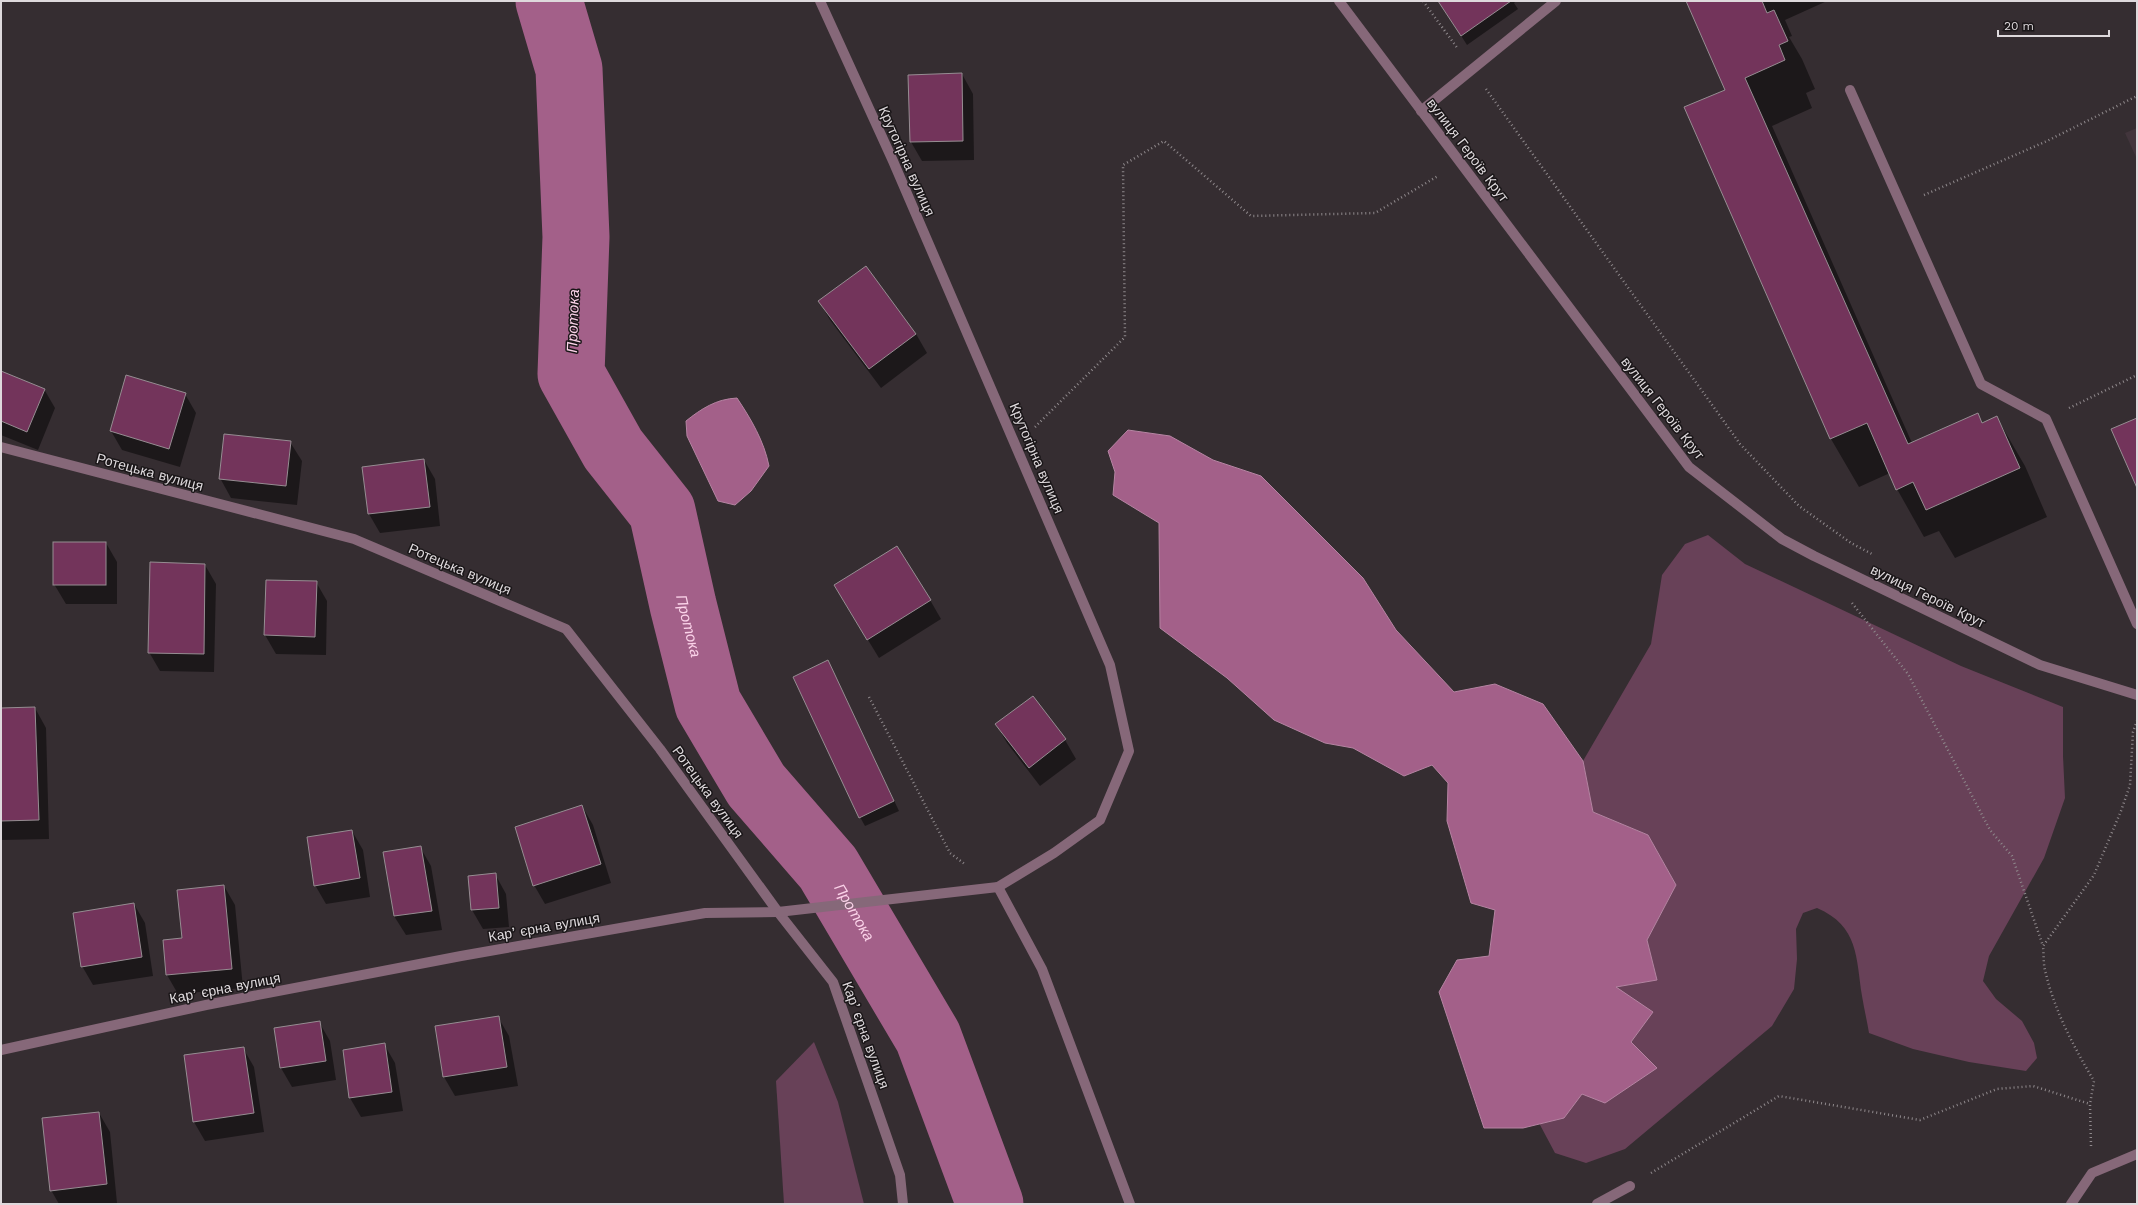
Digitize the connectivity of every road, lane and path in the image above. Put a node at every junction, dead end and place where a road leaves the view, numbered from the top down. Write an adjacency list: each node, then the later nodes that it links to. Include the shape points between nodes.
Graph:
1 (820, 1): 13 (street, Крутогірна вулиця, via 893,161)
2 (1339, 1): 8 (street, вулиця Героїв Крут)
3 (1423, 1): 5 (path)
4 (1556, 1): 5 (street)
5 (1472, 70): 8 (street); 15 (path, via 1740,444 1799,506 1851,543)
6 (1850, 90): 10 (street)
7 (2137, 96): 10 (path, via 2046,141)
8 (1421, 111): 9 (street, вулиця Героїв Крут)
9 (1461, 164): 13 (path, via 1375,213 1251,216 1164,141 1123,165 1125,337); 18 (street, вулиця Героїв Крут, via 1689,467 1782,539 2040,665)
10 (1901, 205): 12 (street, via 1981,384)
11 (2137, 375): 12 (path)
12 (2046, 419): 17 (street)
13 (1016, 446): 21 (street, Крутогірна вулиця, via 1110,665 1129,750 1100,820 1054,853)
14 (1, 447): 22 (street, Ротецька вулиця, via 354,539 566,629 660,749)
15 (1878, 557)
16 (1849, 599): 23 (path, via 1908,674 1990,830 2012,856)
17 (2137, 624)
18 (2137, 695)
19 (869, 697): 21 (path, via 950,853)
20 (2137, 720): 23 (path, via 2133,732 2130,785 2122,811 2094,875)
21 (998, 887): 22 (street); 30 (street, via 1042,968)
22 (778, 912): 24 (street, Карʼєрна вулиця, via 705,913 682,917 206,1005); 29 (street, Карʼєрна вулиця, via 833,982 900,1174)
23 (2043, 946): 25 (path, via 2045,973 2058,1011 2071,1041 2094,1081)
24 (1, 1050)
25 (2090, 1104): 27 (path); 28 (path, via 2034,1086 1997,1089 1920,1120 1779,1096)
26 (2137, 1154): 27 (street)
27 (2092, 1173): 32 (street)
28 (1630, 1186): 31 (street)
29 (904, 1204)
30 (1130, 1204)
31 (1598, 1204)
32 (2071, 1204)

